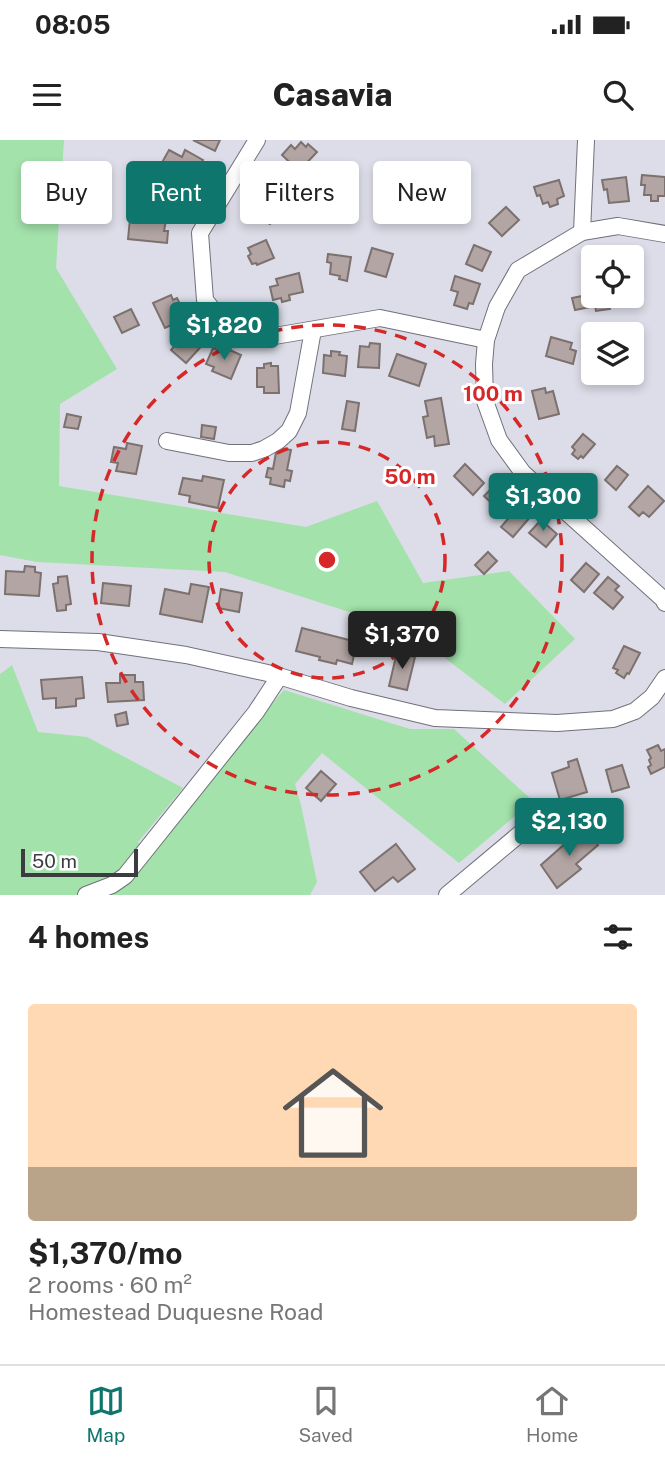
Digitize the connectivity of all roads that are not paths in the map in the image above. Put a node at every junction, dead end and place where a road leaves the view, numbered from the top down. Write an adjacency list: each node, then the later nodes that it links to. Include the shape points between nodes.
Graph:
1 (257, 140): 5 (street, via 200,233 205,300 224,324 257,340)
2 (586, 140): 3 (street)
3 (582, 232): 4 (street, via 618,226); 6 (street, via 518,270 497,307)
4 (665, 234)
5 (313, 330): 6 (street, via 380,318); 7 (street, via 298,413 278,441 251,453)
6 (486, 340): 8 (street, via 485,401 499,440 523,473)
7 (167, 442)
8 (665, 603)
9 (0, 639): 10 (street, via 98,642 186,655)
10 (279, 677): 11 (street, via 435,718 557,723 613,719 635,711); 13 (street, via 125,876)
11 (665, 678)
12 (528, 827): 14 (street)
13 (86, 895)
14 (447, 895)

